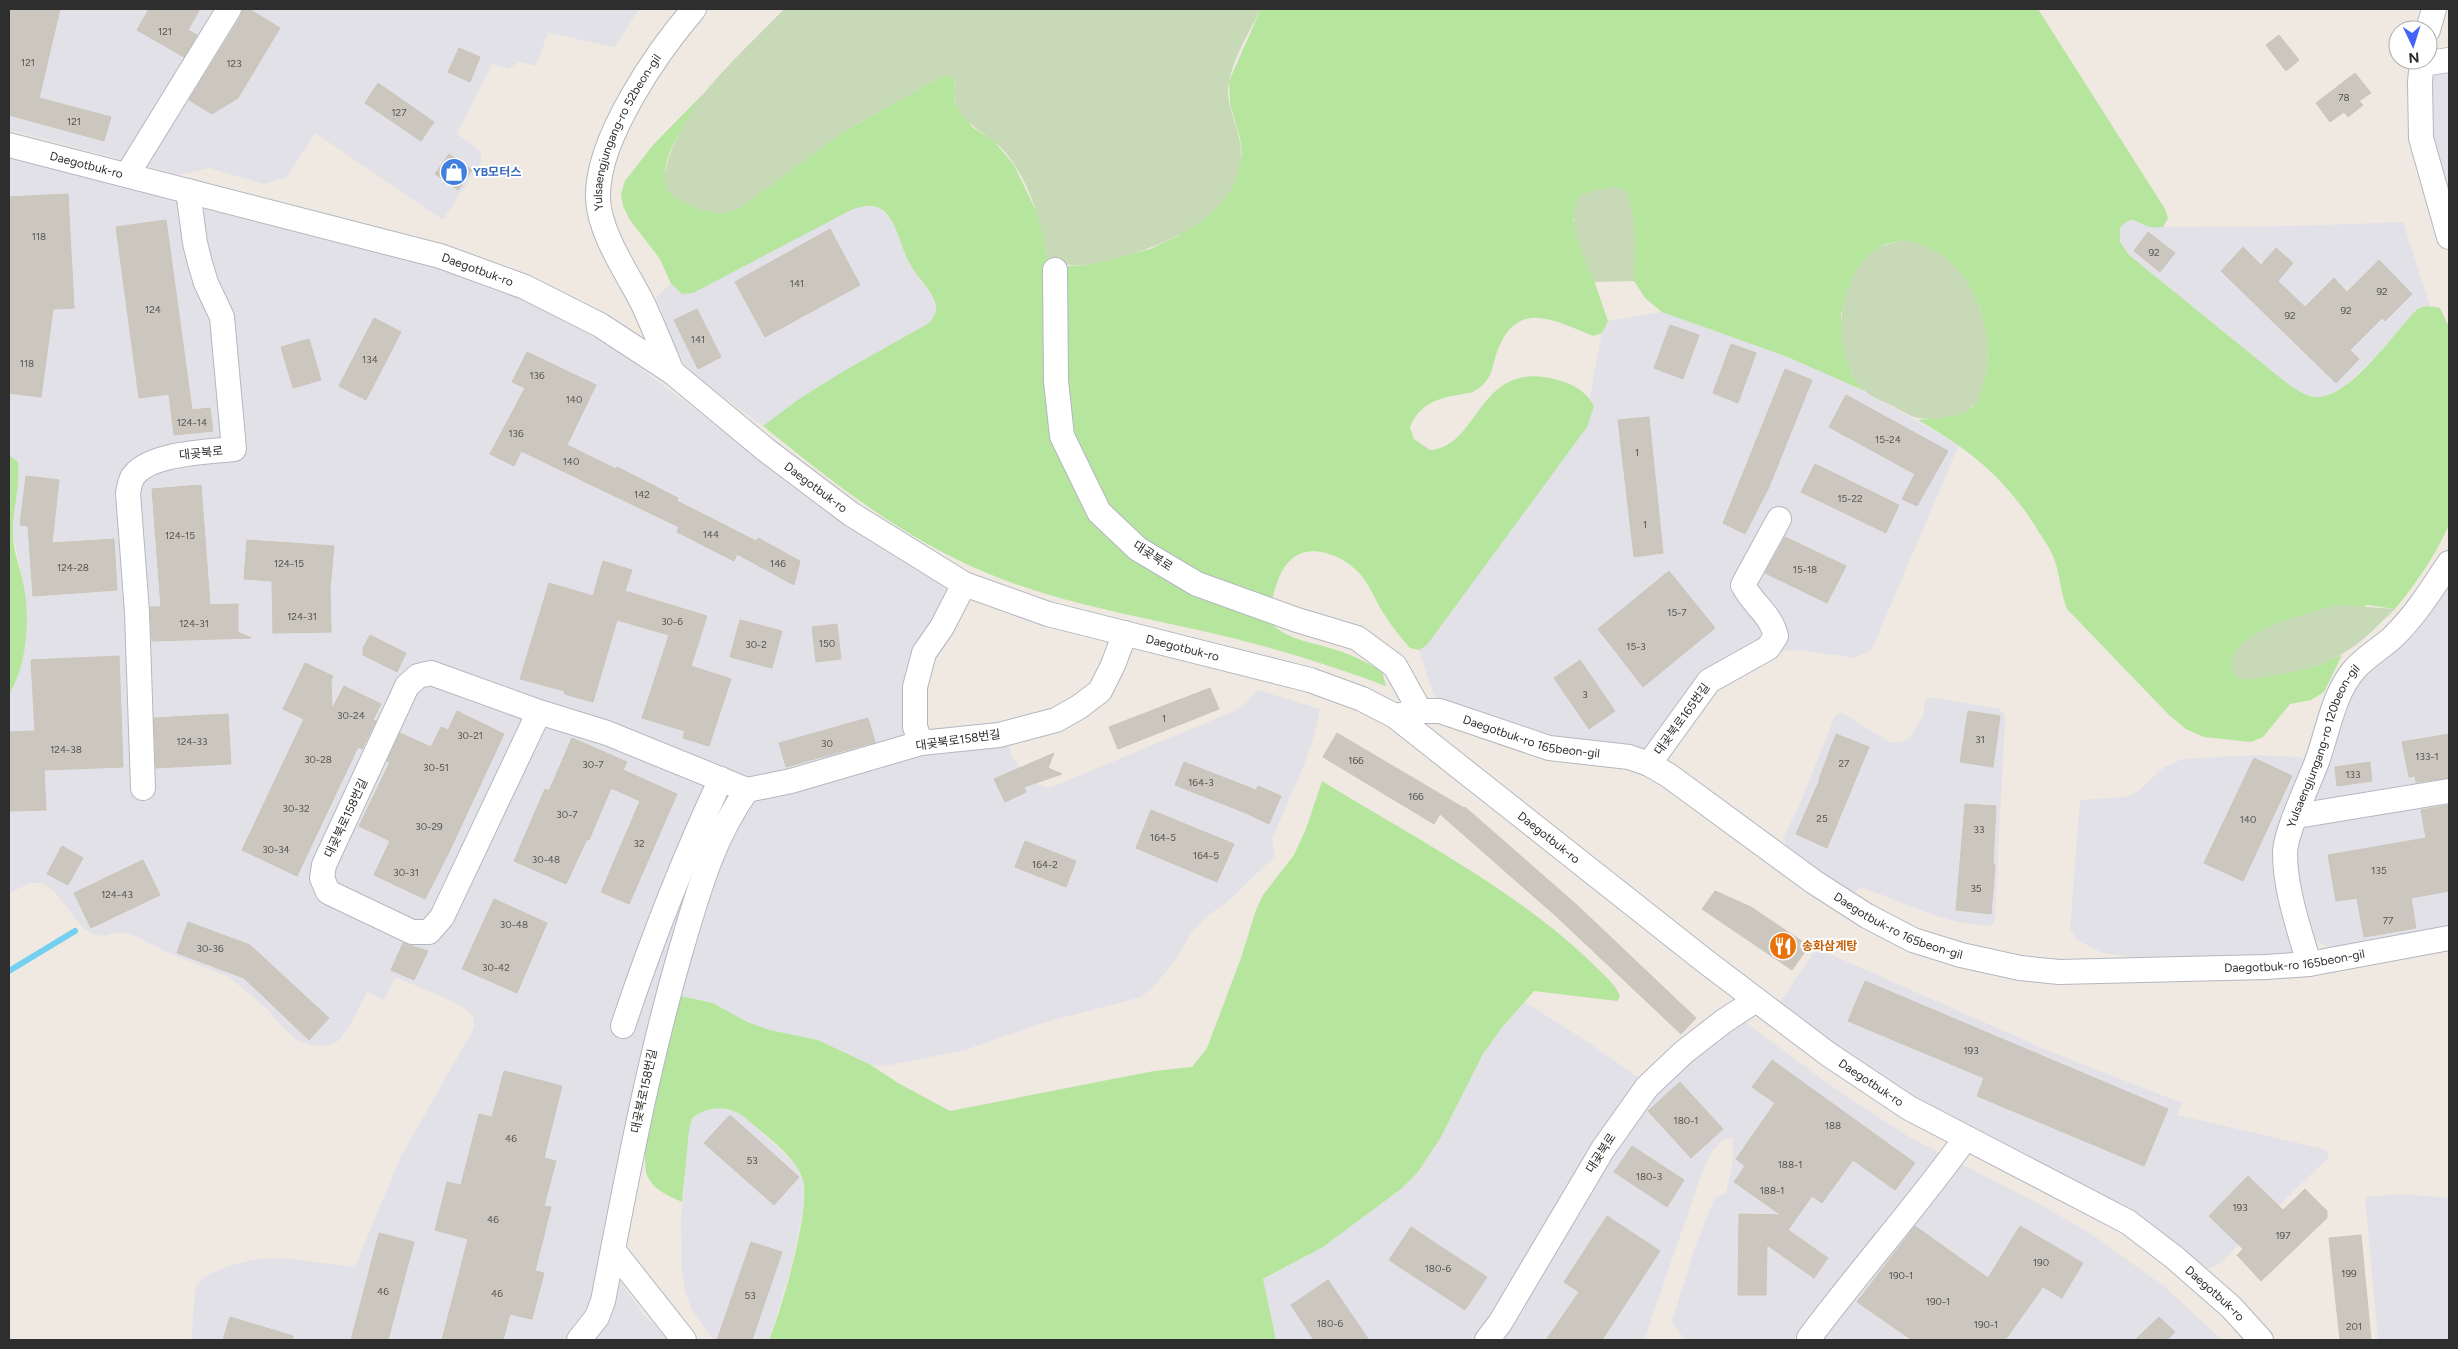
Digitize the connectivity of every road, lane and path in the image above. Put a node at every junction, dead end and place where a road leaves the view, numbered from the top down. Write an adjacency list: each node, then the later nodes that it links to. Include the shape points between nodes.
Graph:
1 (229, 9): 5 (street)
2 (694, 9): 9 (street, Yulsaengjungang-ro 52beon-gil, via 652,65 619,122 603,162 598,200 612,242)
3 (2421, 70): 7 (street, via 2421,138)
4 (9, 145): 5 (street, Daegotbuk-ro)
5 (128, 175): 6 (street, Daegotbuk-ro)
6 (188, 191): 9 (street, Daegotbuk-ro, via 440,256 525,287 600,325); 20 (street, 대곶북로, via 198,257 222,317 234,449 169,456 144,467 132,477 128,492 137,612)
7 (2449, 237)
8 (1055, 270): 15 (street, 대곶북로, via 1056,381 1062,436 1098,512 1138,549 1197,584 1357,638 1395,666)
9 (672, 372): 12 (street, Daegotbuk-ro, via 766,450 851,514)
10 (1779, 519): 18 (street, 대곶북로165번길, via 1743,585 1751,600 1772,621 1776,636 1768,648 1709,681)
11 (2449, 563): 23 (street, Yulsaengjungang-ro 120beon-gil, via 2424,601 2393,637 2355,669 2345,683)
12 (964, 584): 13 (street, Daegotbuk-ro, via 1048,614); 17 (street, via 942,627 924,653 915,687 916,727)
13 (1125, 633): 16 (street, Daegotbuk-ro, via 1310,680 1362,699); 17 (street, 대곶북로158번길, via 1100,691 1056,720 999,735)
14 (539, 712): 14 (street, 대곶북로158번길, via 432,673 418,676 407,686 324,865 322,878 328,892 412,932 429,932 442,917); 19 (street, 대곶북로158번길, via 607,733)
15 (1420, 712): 16 (street, Daegotbuk-ro 165beon-gil); 18 (street, Daegotbuk-ro 165beon-gil, via 1440,712 1463,718 1549,748 1629,757)
16 (1395, 716): 26 (street, Daegotbuk-ro)
17 (921, 743): 21 (street, 대곶북로158번길)
18 (1649, 764): 25 (street, Daegotbuk-ro 165beon-gil, via 1867,916 1913,940 1961,955 2020,968 2059,972)
19 (721, 779): 21 (street, 대곶북로158번길); 27 (street, via 685,856)
20 (143, 788)
21 (747, 790): 29 (street, 대곶북로158번길, via 728,816 711,855 674,974 650,1066)
22 (2449, 792): 23 (street)
23 (2296, 816): 25 (street, Yulsaengjungang-ro 120beon-gil, via 2285,851 2286,867 2289,891)
24 (2449, 938): 25 (street, Daegotbuk-ro 165beon-gil)
25 (2309, 964)
26 (1756, 1000): 28 (street, Daegotbuk-ro, via 1828,1054 1909,1108); 33 (street, 대곶북로, via 1691,1046 1647,1087 1602,1149)
27 (622, 1026)
28 (1965, 1139): 30 (street, via 1924,1196 1857,1274); 34 (street, Daegotbuk-ro, via 2128,1222 2231,1307)
29 (613, 1250): 31 (street, 대곶북로158번길, via 597,1316); 32 (street)
30 (1809, 1338)
31 (579, 1340)
32 (684, 1340)
33 (1487, 1340)
34 (2261, 1340)

